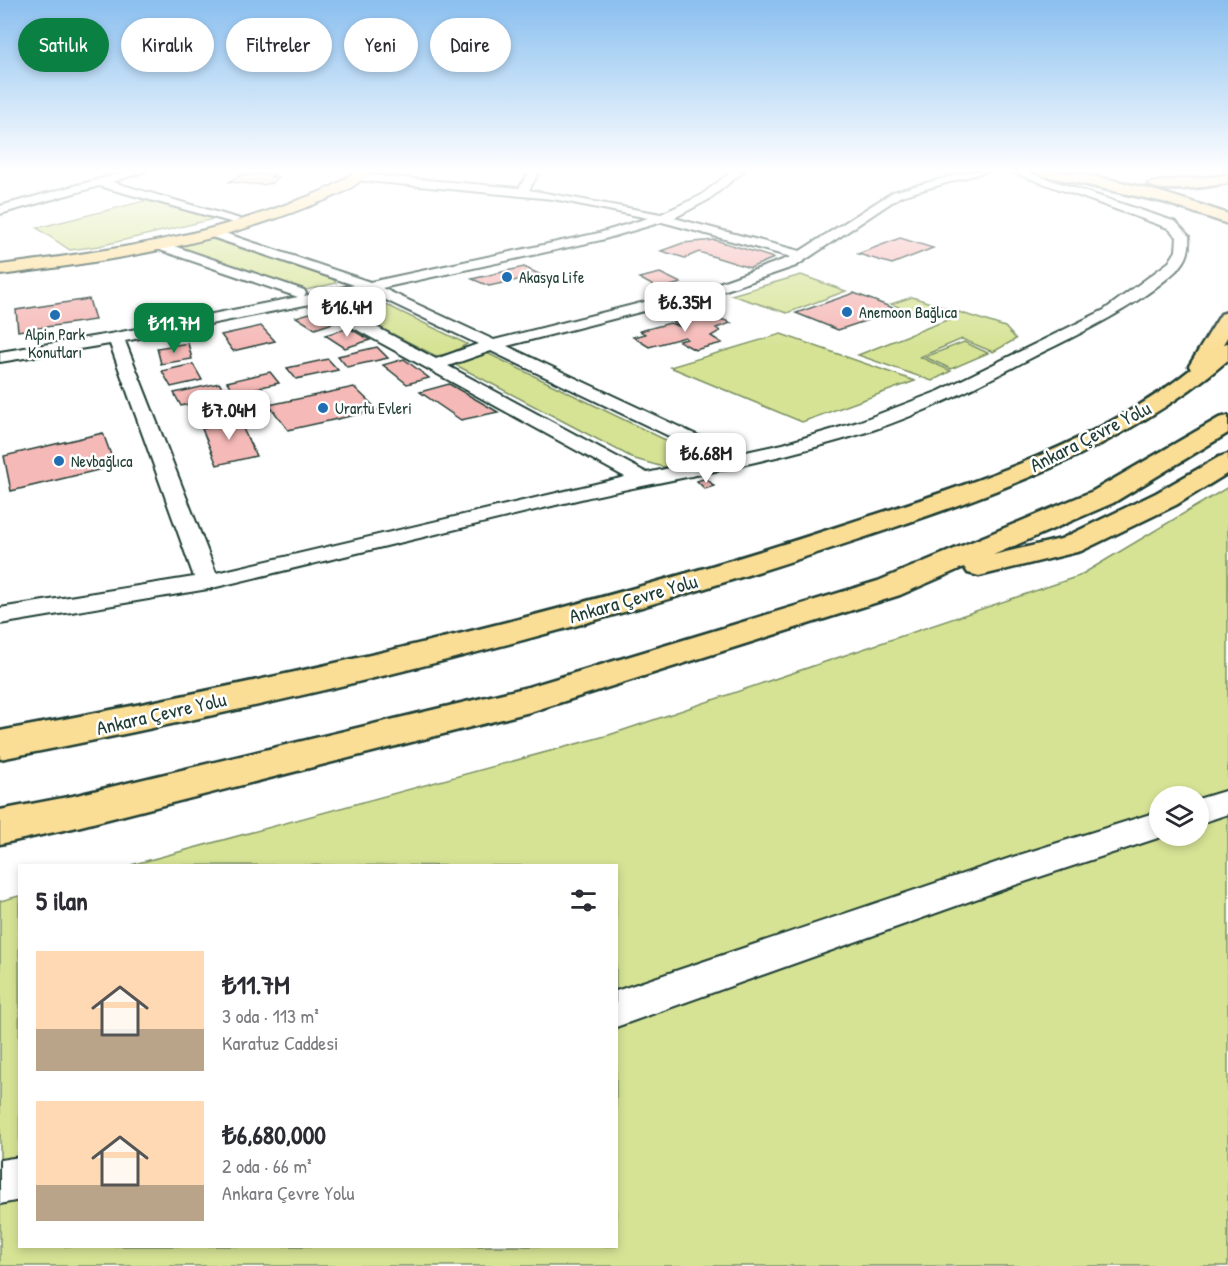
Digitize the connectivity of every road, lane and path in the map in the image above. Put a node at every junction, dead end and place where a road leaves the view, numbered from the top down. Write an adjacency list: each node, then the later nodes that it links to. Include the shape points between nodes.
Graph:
1 (189, 230): 11 (main road, via 137,243)
2 (222, 230): 7 (main road)
3 (613, 230): 14 (street, via 582,240)
4 (707, 230): 10 (street)
5 (842, 230): 10 (street)
6 (1176, 230): 25 (street, via 1183,236 1183,251 1174,265 1109,313 945,395 865,426)
7 (213, 233): 8 (main road); 9 (street)
8 (159, 245): 12 (main road); 13 (street)
9 (279, 255): 13 (street); 14 (street)
10 (802, 256): 18 (street, via 721,287)
11 (0, 263)
12 (0, 270)
13 (231, 270): 15 (street)
14 (361, 284): 15 (street); 18 (street)
15 (306, 296): 17 (street); 19 (street); 22 (street)
16 (1228, 318): 23 (highway)
17 (116, 338): 21 (street); 28 (street)
18 (492, 345): 22 (street); 25 (street)
19 (0, 349)
20 (1228, 349): 23 (highway, Ankara Çevre Yolu)
21 (0, 357)
22 (436, 365): 27 (street)
23 (1192, 379): 31 (highway, Ankara Çevre Yolu, via 1082,444 1012,475 772,558 455,646 92,729)
24 (1228, 423): 29 (highway, via 1103,497)
25 (736, 461): 27 (street)
26 (1228, 462): 29 (highway, via 1166,499 1071,545)
27 (647, 481): 28 (street, via 585,492)
28 (208, 582): 30 (street)
29 (889, 588): 34 (highway, via 530,699)
30 (0, 616)
31 (0, 745)
32 (1228, 802): 33 (street)
33 (1209, 808)
34 (0, 828)
35 (1149, 828): 36 (street)
36 (618, 1008)
37 (18, 1178): 38 (street)
38 (0, 1182)

